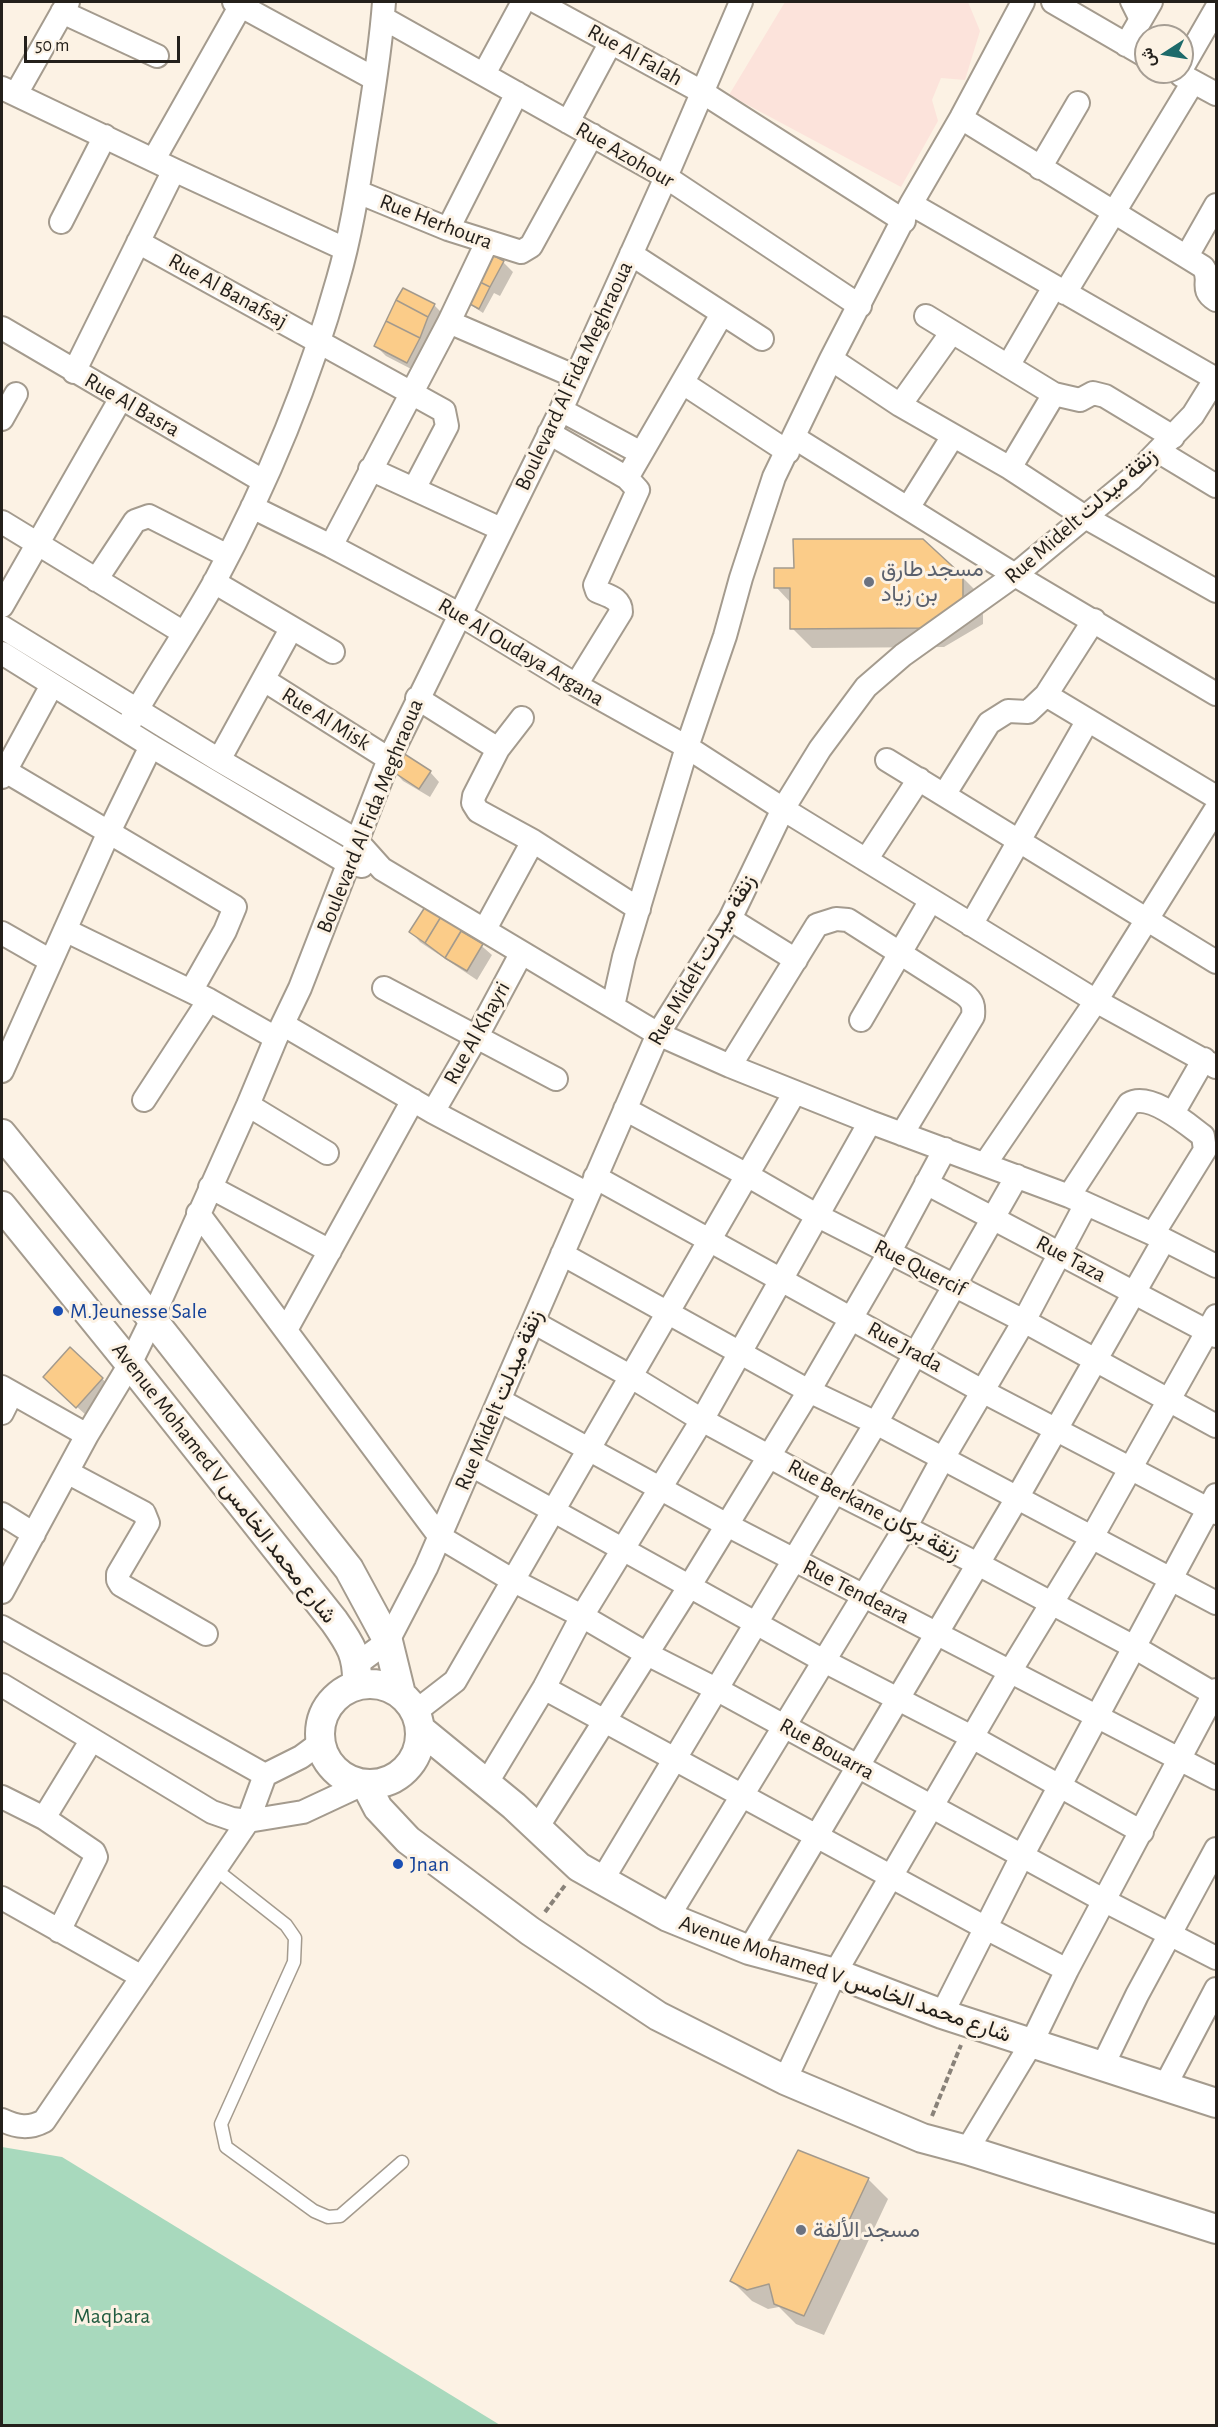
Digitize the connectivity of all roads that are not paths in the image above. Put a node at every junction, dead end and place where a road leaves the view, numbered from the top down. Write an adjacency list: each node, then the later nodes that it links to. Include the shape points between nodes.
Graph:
1 (535, 2): 12 (street, Rue Al Falah); 17 (street)
2 (741, 2): 22 (street, Boulevard Al Fida Meghraoua)
3 (1023, 2): 26 (street)
4 (1129, 2): 11 (street)
5 (1151, 2): 11 (street)
6 (237, 3): 18 (street); 30 (street)
7 (1064, 4): 13 (street)
8 (65, 7): 16 (street); 21 (street)
9 (1216, 9): 15 (street)
10 (384, 10): 17 (street, Rue Azohour); 18 (street)
11 (1139, 22): 13 (street)
12 (611, 42): 22 (street, Rue Al Falah); 27 (street)
13 (1126, 45): 14 (street)
14 (1134, 49)
15 (1194, 51)
16 (157, 56)
17 (484, 74): 23 (street, Rue Azohour)
18 (375, 79): 34 (street)
19 (1194, 81): 24 (street)
20 (1177, 84): 36 (street)
21 (9, 91): 29 (street)
22 (702, 92): 33 (street, Boulevard Al Fida Meghraoua); 37 (street, Rue Al Falah)
23 (517, 93): 27 (street, Rue Azohour); 39 (street)
24 (1216, 94)
25 (1078, 103): 31 (street)
26 (961, 118): 31 (street); 37 (street)
27 (568, 122): 28 (street, Rue Azohour)
28 (592, 135): 33 (street, Rue Azohour); 41 (street, Rue Herhoura, via 531,246 521,252)
29 (105, 136): 30 (street); 38 (street)
30 (154, 159): 32 (street)
31 (1041, 168): 36 (street)
32 (174, 170): 40 (street); 42 (street)
33 (666, 177): 43 (street, Boulevard Al Fida Meghraoua); 47 (street, Rue Azohour)
34 (358, 192): 39 (street, Rue Herhoura); 42 (street)
35 (1216, 205): 44 (street)
36 (1112, 211): 44 (street); 45 (street)
37 (907, 213): 45 (street, Rue Al Falah); 47 (street)
38 (61, 222)
39 (448, 230): 41 (street, Rue Herhoura)
40 (138, 242): 54 (street, Rue Al Banafsaj); 57 (street)
41 (487, 242): 50 (street)
42 (345, 249): 54 (street)
43 (632, 254): 48 (street); 58 (street, Boulevard Al Fida Meghraoua)
44 (1187, 256): 46 (street, via 1207,273 1208,294)
45 (1060, 290): 56 (street); 59 (street, Rue Al Falah)
46 (1216, 300)
47 (860, 306): 55 (street)
48 (722, 314): 53 (street); 60 (street)
49 (926, 316): 52 (street)
50 (448, 322): 58 (street); 61 (street)
51 (2, 328): 57 (street, Rue Al Basra)
52 (952, 332): 56 (street); 65 (street)
53 (762, 339)
54 (318, 340): 61 (street, Rue Al Banafsaj); 76 (street)
55 (831, 359): 65 (street); 71 (street)
56 (1008, 366): 63 (street)
57 (74, 372): 64 (street, Rue Al Basra)
58 (574, 376): 66 (street, Boulevard Al Fida Meghraoua)
59 (1216, 379): 70 (street, Rue Midelt زنقة ميدلت, via 1193,414)
60 (682, 383): 71 (street); 72 (street)
61 (411, 392): 74 (street); 78 (street, Rue Al Banafsaj, via 444,411 447,426)
62 (16, 394): 67 (street)
63 (1054, 394): 70 (street, via 1080,400 1093,393 1105,396); 73 (street)
64 (121, 398): 76 (street, Rue Al Basra); 84 (street)
65 (900, 405): 69 (street)
66 (561, 410): 68 (street, Boulevard Al Fida Meghraoua); 72 (street)
67 (2, 419)
68 (549, 433): 75 (street); 83 (street, Boulevard Al Fida Meghraoua)
69 (953, 436): 73 (street); 80 (street)
70 (1165, 444): 77 (street); 81 (street, Rue Midelt زنقة ميدلت, via 1131,480)
71 (791, 445): 80 (street); 109 (street, via 774,477 759,520)
72 (641, 453): 75 (street)
73 (1010, 468): 81 (street)
74 (370, 469): 78 (street); 85 (street)
75 (627, 478): 101 (street, via 637,486 638,494 595,585 597,591 618,600 621,612)
76 (263, 481): 79 (street)
77 (1216, 486)
78 (414, 489): 83 (street)
79 (252, 507): 85 (street, Rue Al Oudaya Argana); 86 (street)
80 (908, 508): 87 (street)
81 (1084, 517): 87 (street, Rue Midelt زنقة ميدلت); 90 (street)
82 (2, 522): 84 (street)
83 (501, 530): 92 (street, Boulevard Al Fida Meghraoua)
84 (38, 544): 88 (street); 91 (street)
85 (331, 546): 92 (street, Rue Al Oudaya Argana)
86 (228, 556): 88 (street, via 149,516 135,521); 89 (street)
87 (1015, 575): 93 (street); 118 (street, Rue Midelt زنقة ميدلت, via 903,655 866,687 820,749)
88 (96, 580): 96 (street)
89 (214, 582): 95 (street); 96 (street)
90 (1216, 591)
91 (2, 606)
92 (459, 614): 101 (street, Rue Al Oudaya Argana); 104 (street, Boulevard Al Fida Meghraoua)
93 (1094, 620): 102 (street); 103 (street)
94 (2, 627): 106 (street)
95 (291, 629): 97 (street); 99 (street)
96 (184, 633): 106 (street)
97 (333, 652)
98 (2, 653): 100 (street)
99 (264, 680): 111 (street, Rue Al Misk); 112 (street)
100 (52, 685): 106 (street); 114 (street)
101 (576, 685): 109 (street, Rue Al Oudaya Argana)
102 (1216, 694)
103 (1046, 695): 107 (street); 116 (street, via 1028,712 1008,711 989,723)
104 (417, 698): 110 (street); 111 (street, Boulevard Al Fida Meghraoua)
105 (522, 717): 110 (street)
106 (131, 719): 108 (street); 112 (street)
107 (1088, 720): 117 (street); 123 (street)
108 (151, 746): 120 (street); 125 (street)
109 (687, 747): 118 (street, Rue Al Oudaya Argana); 128 (street)
110 (498, 749): 122 (street, via 473,803 478,811)
111 (388, 759): 121 (street, Boulevard Al Fida Meghraoua)
112 (219, 760): 121 (street)
113 (887, 760): 115 (street)
114 (2, 772): 120 (street)
115 (919, 779): 116 (street); 124 (street)
116 (944, 795): 123 (street)
117 (1216, 796)
118 (783, 809): 124 (street, Rue Al Oudaya Argana); 129 (street, Rue Midelt زنقة ميدلت)
119 (1216, 809): 130 (street)
120 (108, 834): 133 (street); 141 (street, via 235,908)
121 (356, 840): 125 (street, Boulevard Al Fida Meghraoua); 126 (street)
122 (533, 841): 128 (street); 132 (street)
123 (1019, 842): 130 (street); 131 (street)
124 (866, 860): 127 (street, Rue Al Oudaya Argana)
125 (348, 863): 126 (street); 145 (street, Boulevard Al Fida Meghraoua)
126 (382, 869): 132 (street)
127 (931, 900): 131 (street, Rue Al Oudaya Argana); 136 (street)
128 (639, 909): 143 (street)
129 (730, 919): 137 (street); 146 (street, Rue Midelt زنقة ميدلت)
130 (1147, 920): 139 (street); 142 (street)
131 (971, 925): 142 (street, Rue Al Oudaya Argana)
132 (484, 929): 135 (street)
133 (65, 930): 138 (street); 141 (street, Rue Jrada)
134 (2, 933): 138 (street)
135 (521, 954): 143 (street); 147 (street, Rue Al Khayri)
136 (899, 955): 137 (street, via 848,920 836,919 817,925); 144 (street); 161 (street, via 964,994 974,1007)
137 (796, 960): 149 (street)
138 (51, 962): 150 (street)
139 (1216, 962)
140 (384, 988): 147 (street)
141 (200, 995): 145 (street, Rue Jrada); 153 (street)
142 (1096, 1001): 148 (street, Rue Al Oudaya Argana); 164 (street)
143 (613, 1006): 146 (street)
144 (861, 1020)
145 (280, 1031): 154 (street, Rue Jrada); 155 (street, Boulevard Al Fida Meghraoua)
146 (658, 1034): 149 (street); 156 (street, Rue Midelt زنقة ميدلت)
147 (477, 1036): 151 (street); 157 (street, Rue Al Khayri)
148 (1210, 1063): 158 (street)
149 (730, 1066): 152 (street)
150 (2, 1071)
151 (556, 1079)
152 (795, 1092): 159 (street); 165 (street)
153 (144, 1100)
154 (413, 1100): 157 (street, Rue Jrada); 177 (street)
155 (248, 1105): 163 (street); 169 (street, Boulevard Al Fida Meghraoua)
156 (625, 1109): 165 (street, Rue Quercif); 168 (street, Rue Midelt زنقة ميدلت)
157 (433, 1112): 168 (street, Rue Jrada)
158 (1173, 1113): 170 (street, via 1144,1101 1129,1104); 175 (street, via 1203,1136 1205,1150)
159 (870, 1122): 161 (street); 173 (street)
160 (2, 1134): 187 (street, Avenue Mohamed V شارع محمد الخامس)
161 (902, 1134): 162 (street)
162 (945, 1149): 164 (street); 167 (street)
163 (327, 1153)
164 (985, 1164): 166 (street)
165 (747, 1175): 173 (street, Rue Quercif); 176 (street)
166 (1017, 1176): 170 (street); 174 (street)
167 (926, 1183): 174 (street, Rue Taza); 178 (street)
168 (592, 1185): 176 (street, Rue Jrada); 180 (street, Rue Midelt زنقة ميدلت)
169 (210, 1187): 172 (street, Boulevard Al Fida Meghraoua); 177 (street)
170 (1077, 1200): 175 (street); 179 (street)
171 (2, 1206): 195 (street, Avenue Mohamed V شارع محمد الخامس)
172 (198, 1213): 187 (street, Boulevard Al Fida Meghraoua); 191 (street)
173 (818, 1216): 178 (street, Rue Quercif); 182 (street)
174 (993, 1218): 179 (street, Rue Taza); 183 (street)
175 (1159, 1237): 181 (street); 184 (street)
176 (711, 1242): 182 (street, Rue Jrada); 185 (street)
177 (330, 1251): 191 (street)
178 (889, 1253): 183 (street, Rue Quercif); 186 (street)
179 (1061, 1253): 184 (street, Rue Taza); 188 (street)
180 (562, 1254): 185 (street); 189 (street, Rue Midelt زنقة ميدلت)
181 (1216, 1266)
182 (782, 1281): 186 (street, Rue Jrada); 192 (street)
183 (955, 1286): 188 (street, Rue Quercif); 193 (street)
184 (1133, 1292): 190 (street, Rue Taza); 194 (street)
185 (669, 1314): 192 (street); 196 (street)
186 (851, 1318): 193 (street, Rue Jrada); 198 (street)
187 (152, 1320): 195 (street, Boulevard Al Fida Meghraoua); 240 (street, Avenue Mohamed V شارع محمد الخامس, via 349,1569)
188 (1024, 1321): 194 (street, Rue Quercif); 199 (street)
189 (533, 1322): 196 (street, Rue Berkane زنقة بركان); 200 (street, Rue Midelt زنقة ميدلت)
190 (1214, 1328): 201 (street)
191 (286, 1330): 223 (street)
192 (739, 1353): 198 (street); 203 (street)
193 (916, 1353): 199 (street, Rue Jrada); 204 (street)
194 (1096, 1360): 201 (street, Rue Quercif); 206 (street)
195 (130, 1364): 207 (street, Boulevard Al Fida Meghraoua); 245 (street, Avenue Mohamed V شارع محمد الخامس, via 334,1622 346,1639)
196 (630, 1376): 203 (street, Rue Berkane زنقة بركان); 208 (street)
197 (7, 1390): 202 (street); 207 (street)
198 (809, 1391): 204 (street); 209 (street)
199 (984, 1392): 206 (street, Rue Jrada); 210 (street)
200 (499, 1400): 208 (street, Rue Tendeara); 211 (street, Rue Midelt زنقة ميدلت)
201 (1170, 1400): 205 (street, Rue Quercif); 212 (street)
202 (2, 1413)
203 (702, 1420): 209 (street, Rue Berkane زنقة بركان); 214 (street)
204 (876, 1423): 210 (street); 215 (street)
205 (1216, 1426)
206 (1057, 1429): 212 (street, Rue Jrada); 216 (street)
207 (87, 1435): 213 (street, Boulevard Al Fida Meghraoua)
208 (588, 1449): 214 (street, Rue Tendeara); 218 (street)
209 (770, 1455): 215 (street, Rue Berkane زنقة بركان); 220 (street)
210 (942, 1460): 216 (street); 221 (street)
211 (471, 1465): 218 (street); 223 (street, Rue Midelt زنقة ميدلت)
212 (1131, 1467): 217 (street, Rue Jrada); 224 (street)
213 (67, 1472): 222 (street, Boulevard Al Fida Meghraoua); 239 (street, via 147,1518 148,1523 118,1575 122,1585)
214 (660, 1488): 220 (street, Rue Tendeara); 225 (street)
215 (833, 1491): 221 (street, Rue Berkane زنقة بركان); 226 (street)
216 (1017, 1498): 224 (street); 227 (street)
217 (1214, 1506): 228 (street)
218 (552, 1509): 225 (street); 229 (street)
219 (2, 1514): 222 (street)
220 (727, 1525): 226 (street, Rue Tendeara); 230 (street)
221 (905, 1528): 227 (street, Rue Berkane زنقة بركان); 232 (street)
222 (34, 1533): 231 (street, Boulevard Al Fida Meghraoua)
223 (440, 1537): 229 (street, Rue Bouarra); 240 (street, Rue Midelt زنقة ميدلت)
224 (1092, 1537): 228 (street); 234 (street)
225 (622, 1550): 230 (street); 235 (street)
226 (795, 1561): 232 (street, Rue Tendeara); 236 (street)
227 (978, 1564): 234 (street, Rue Berkane زنقة بركان); 238 (street)
228 (1172, 1578): 233 (street); 241 (street)
229 (512, 1580): 235 (street, Rue Bouarra); 251 (street, via 455,1681)
230 (689, 1587): 236 (street); 242 (street)
231 (2, 1592)
232 (863, 1594): 238 (street, Rue Tendeara); 243 (street)
233 (1216, 1603)
234 (1052, 1604): 241 (street, Rue Berkane زنقة بركان); 244 (street)
235 (582, 1616): 242 (street, Rue Bouarra); 247 (street)
236 (756, 1624): 243 (street); 248 (street)
237 (2, 1627): 262 (street)
238 (937, 1633): 244 (street, Rue Tendeara); 250 (street)
239 (206, 1634)
240 (388, 1641): 245 (street, Rue Midelt زنقة ميدلت); 251 (street, Avenue Mohamed V شارع محمد الخامس)
241 (1134, 1647): 249 (street, Rue Berkane زنقة بركان); 252 (street)
242 (647, 1654): 248 (street, Rue Bouarra); 253 (street)
243 (824, 1661): 250 (street); 254 (street)
244 (1011, 1670): 252 (street, Rue Tendeara); 255 (street)
245 (357, 1674): 251 (street, via 385,1686); 257 (street, via 324,1713)
246 (2, 1685): 256 (street)
247 (544, 1688): 253 (street); 264 (street)
248 (718, 1690): 254 (street, Rue Bouarra); 258 (street)
249 (1216, 1693): 259 (street)
250 (898, 1700): 255 (street); 260 (street)
251 (412, 1712): 263 (street, via 418,1751 406,1770 388,1782); 264 (street, Avenue Mohamed V شارع محمد الخامس)
252 (1096, 1716): 259 (street, Rue Tendeara); 265 (street)
253 (606, 1720): 258 (street); 271 (street)
254 (785, 1726): 260 (street, Rue Bouarra); 266 (street)
255 (972, 1737): 265 (street); 268 (street)
256 (91, 1741): 269 (street); 270 (street, via 212,1812)
257 (320, 1743): 262 (street, via 301,1758); 263 (street, via 340,1775)
258 (675, 1759): 266 (street); 277 (street)
259 (1178, 1760): 261 (street, Rue Tendeara); 272 (street)
260 (858, 1767): 268 (street, Rue Bouarra); 273 (street)
261 (1214, 1770)
262 (265, 1775): 270 (street)
263 (365, 1784): 270 (street, via 303,1812); 294 (street, via 378,1808 408,1840 530,1931 658,2016)
264 (486, 1784): 271 (street, Avenue Mohamed V شارع محمد الخامس)
265 (1059, 1786): 272 (street); 275 (street)
266 (742, 1796): 273 (street); 281 (street)
267 (2, 1797): 269 (street)
268 (931, 1806): 275 (street, Rue Bouarra); 278 (street)
269 (44, 1818): 283 (street, via 96,1857)
270 (248, 1821): 276 (street)
271 (537, 1828): 277 (street, Avenue Mohamed V شارع محمد الخامس)
272 (1142, 1832): 280 (street)
273 (817, 1836): 278 (street); 285 (street)
274 (1216, 1848): 284 (street)
275 (1022, 1856): 280 (street, Rue Bouarra); 282 (street)
276 (215, 1869): 289 (street); 299 (lane, via 286,1925 295,1938 294,1962 221,2124 226,2146 314,2211 328,2217 340,2216)
277 (590, 1875): 281 (street, Avenue Mohamed V شارع محمد الخامس)
278 (892, 1877): 282 (street); 288 (street)
279 (2, 1898): 283 (street)
280 (1105, 1901): 284 (street, Rue Bouarra); 287 (street)
281 (668, 1917): 285 (street, Avenue Mohamed V شارع محمد الخامس)
282 (984, 1927): 287 (street); 291 (street)
283 (59, 1931): 289 (street)
284 (1170, 1934): 286 (street, Rue Bouarra); 293 (street)
285 (749, 1950): 288 (street, Avenue Mohamed V شارع محمد الخامس)
286 (1216, 1958)
287 (1067, 1970): 292 (street)
288 (835, 1973): 291 (street, Avenue Mohamed V شارع محمد الخامس); 294 (street)
289 (142, 1977): 297 (street, via 44,2121 23,2127)
290 (1216, 1989): 295 (street)
291 (942, 2014): 292 (street, Avenue Mohamed V شارع محمد الخامس)
292 (1031, 2044): 293 (street, Avenue Mohamed V شارع محمد الخامس); 298 (street)
293 (1103, 2066): 295 (street, Avenue Mohamed V شارع محمد الخامس)
294 (785, 2080): 298 (street, via 922,2138)
295 (1166, 2086): 296 (street, Avenue Mohamed V شارع محمد الخامس)
296 (1216, 2103)
297 (2, 2120)
298 (967, 2150): 300 (street)
299 (402, 2162)
300 (1216, 2229)

